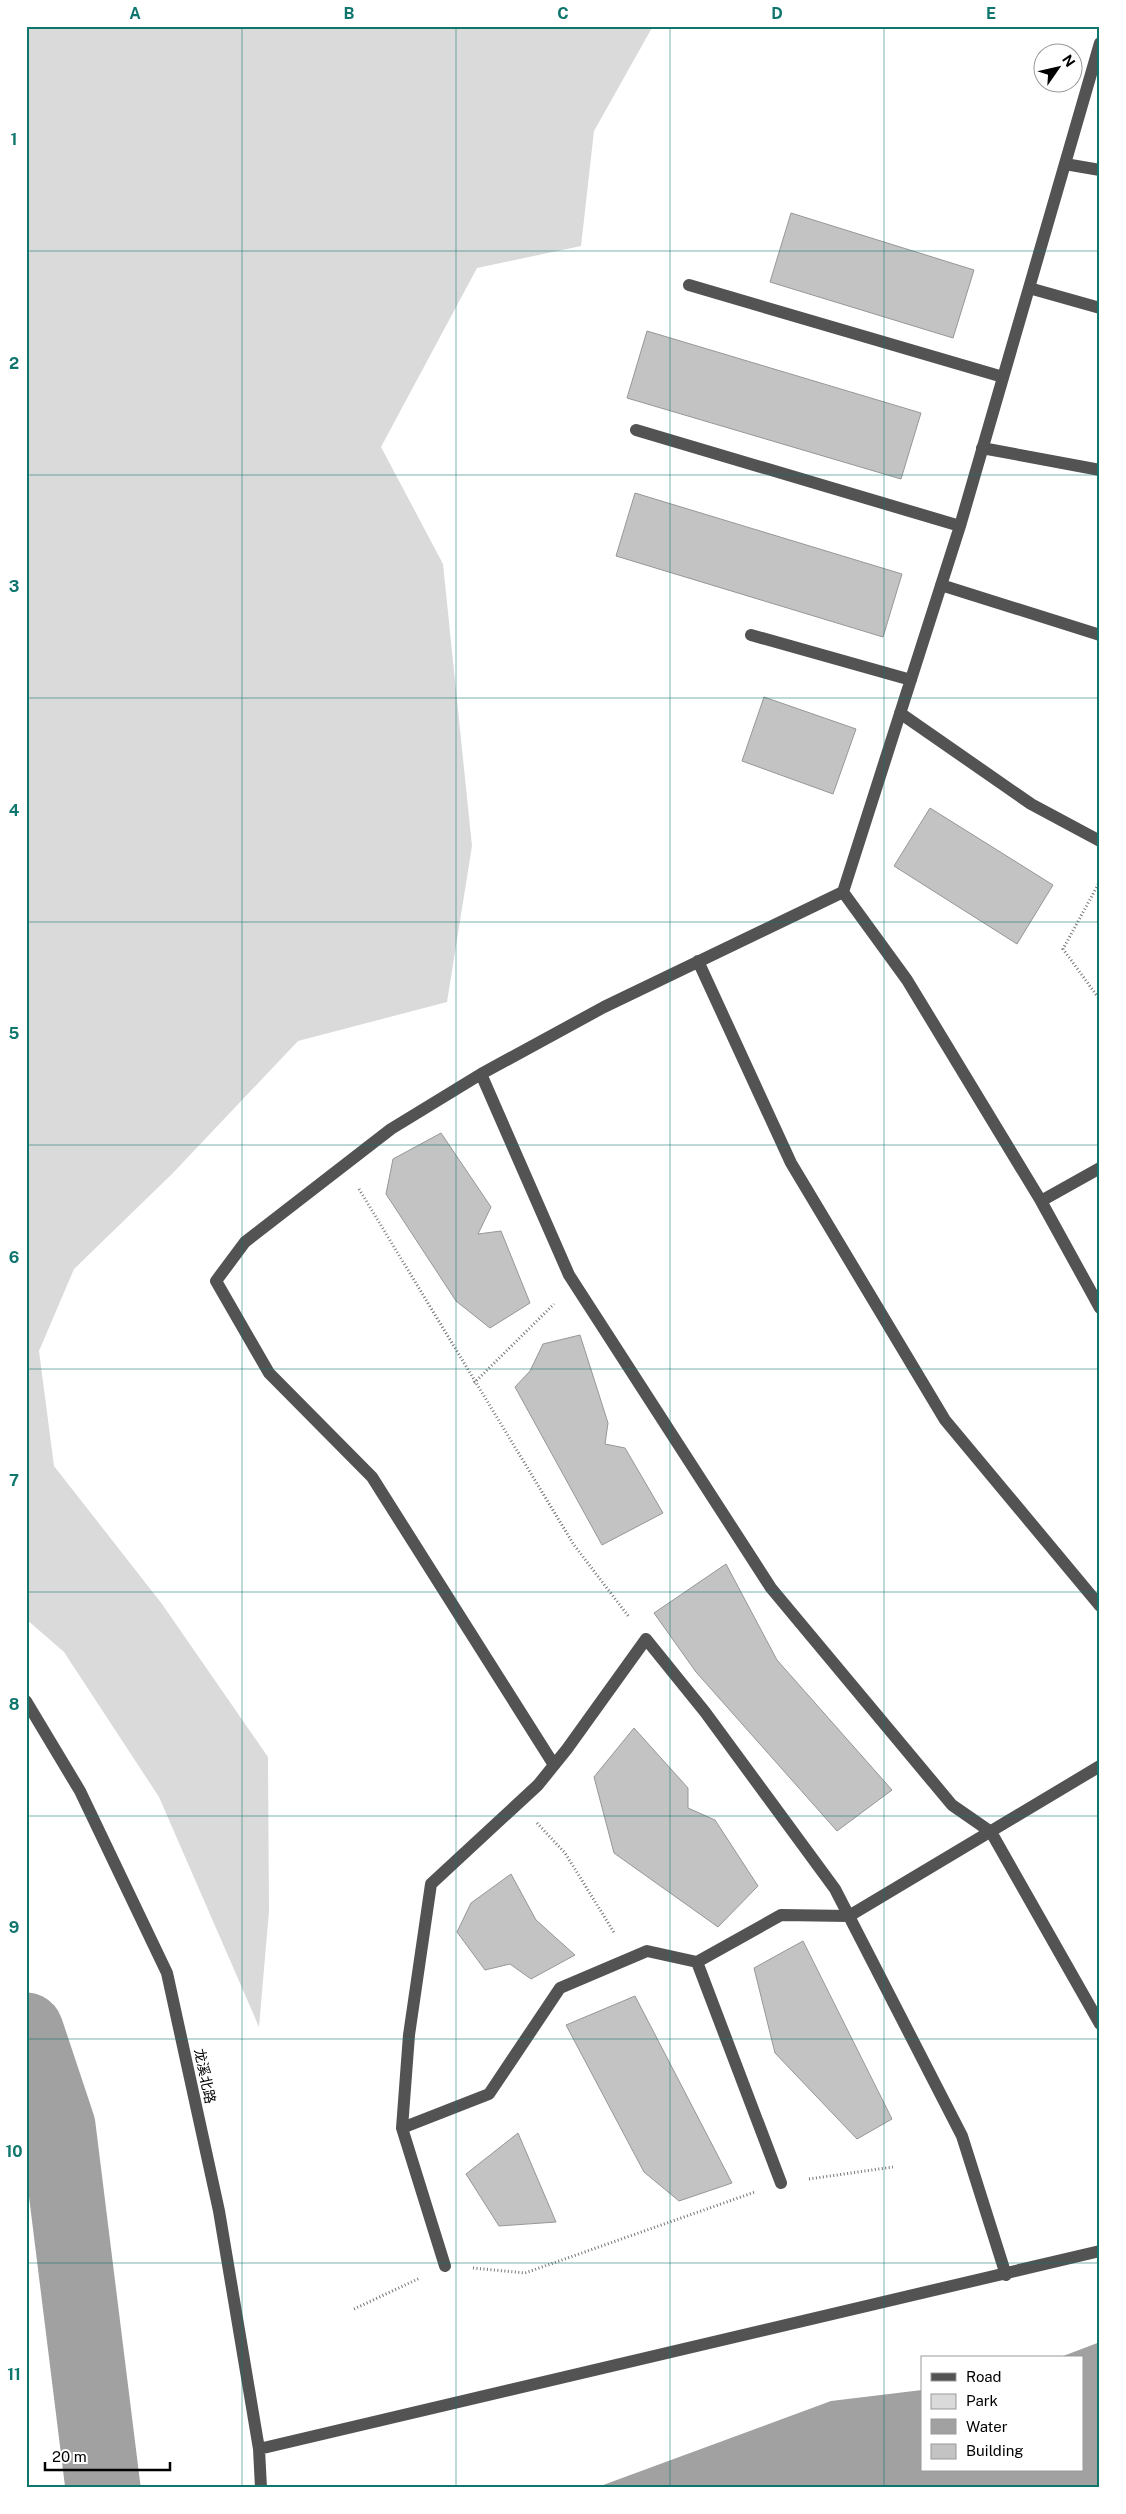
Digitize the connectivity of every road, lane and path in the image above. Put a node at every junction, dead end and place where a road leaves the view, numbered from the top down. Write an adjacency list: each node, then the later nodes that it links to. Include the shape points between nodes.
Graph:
1 (1100, 43): 2 (street)
2 (1065, 164): 3 (street); 5 (street)
3 (1100, 170)
4 (690, 285): 7 (street)
5 (1029, 288): 6 (street); 7 (street)
6 (1100, 308)
7 (1003, 377): 9 (street)
8 (636, 430): 11 (street)
9 (982, 448): 10 (street); 11 (street)
10 (1100, 470)
11 (960, 526): 12 (street)
12 (941, 585): 13 (street); 15 (street)
13 (1100, 635)
14 (751, 636): 15 (street)
15 (911, 680): 16 (street)
16 (900, 713): 17 (street, via 1031,804); 19 (street)
17 (1100, 841)
18 (1100, 881): 21 (path, via 1063,948)
19 (843, 892): 20 (street); 25 (street, via 907,980)
20 (698, 961): 22 (street, via 604,1007); 29 (street, via 791,1163 945,1420)
21 (1100, 1000)
22 (481, 1074): 23 (street, via 391,1129); 26 (street)
23 (344, 1165): 28 (path); 32 (street, via 245,1242 216,1281 269,1373 372,1477)
24 (1100, 1168): 25 (street)
25 (1040, 1201): 27 (street)
26 (575, 1284): 28 (path); 35 (street, via 771,1588 952,1805)
27 (1100, 1308)
28 (474, 1383): 30 (path, via 574,1545)
29 (1100, 1606)
30 (646, 1639): 32 (street); 36 (street, via 705,1712 807,1851)
31 (26, 1701): 47 (street, 龙溪北路, via 80,1791 167,1973 219,2211)
32 (554, 1765): 34 (street)
33 (1100, 1766): 35 (street)
34 (518, 1803): 37 (path, via 565,1853); 40 (street, via 431,1884 409,2035)
35 (991, 1832): 36 (street); 39 (street)
36 (849, 1916): 38 (street, via 781,1915); 45 (street, via 962,2136)
37 (630, 1958): 38 (street, via 647,1951); 40 (street, via 560,1988 489,2094)
38 (697, 1962): 42 (street)
39 (1100, 2024)
40 (402, 2128): 44 (street)
41 (893, 2167): 42 (path)
42 (781, 2183): 44 (path, via 526,2273)
43 (1100, 2252): 45 (street)
44 (445, 2266): 46 (path)
45 (1006, 2275): 47 (street)
46 (354, 2309)
47 (259, 2449): 48 (street, 龙溪北路)
48 (261, 2488)

